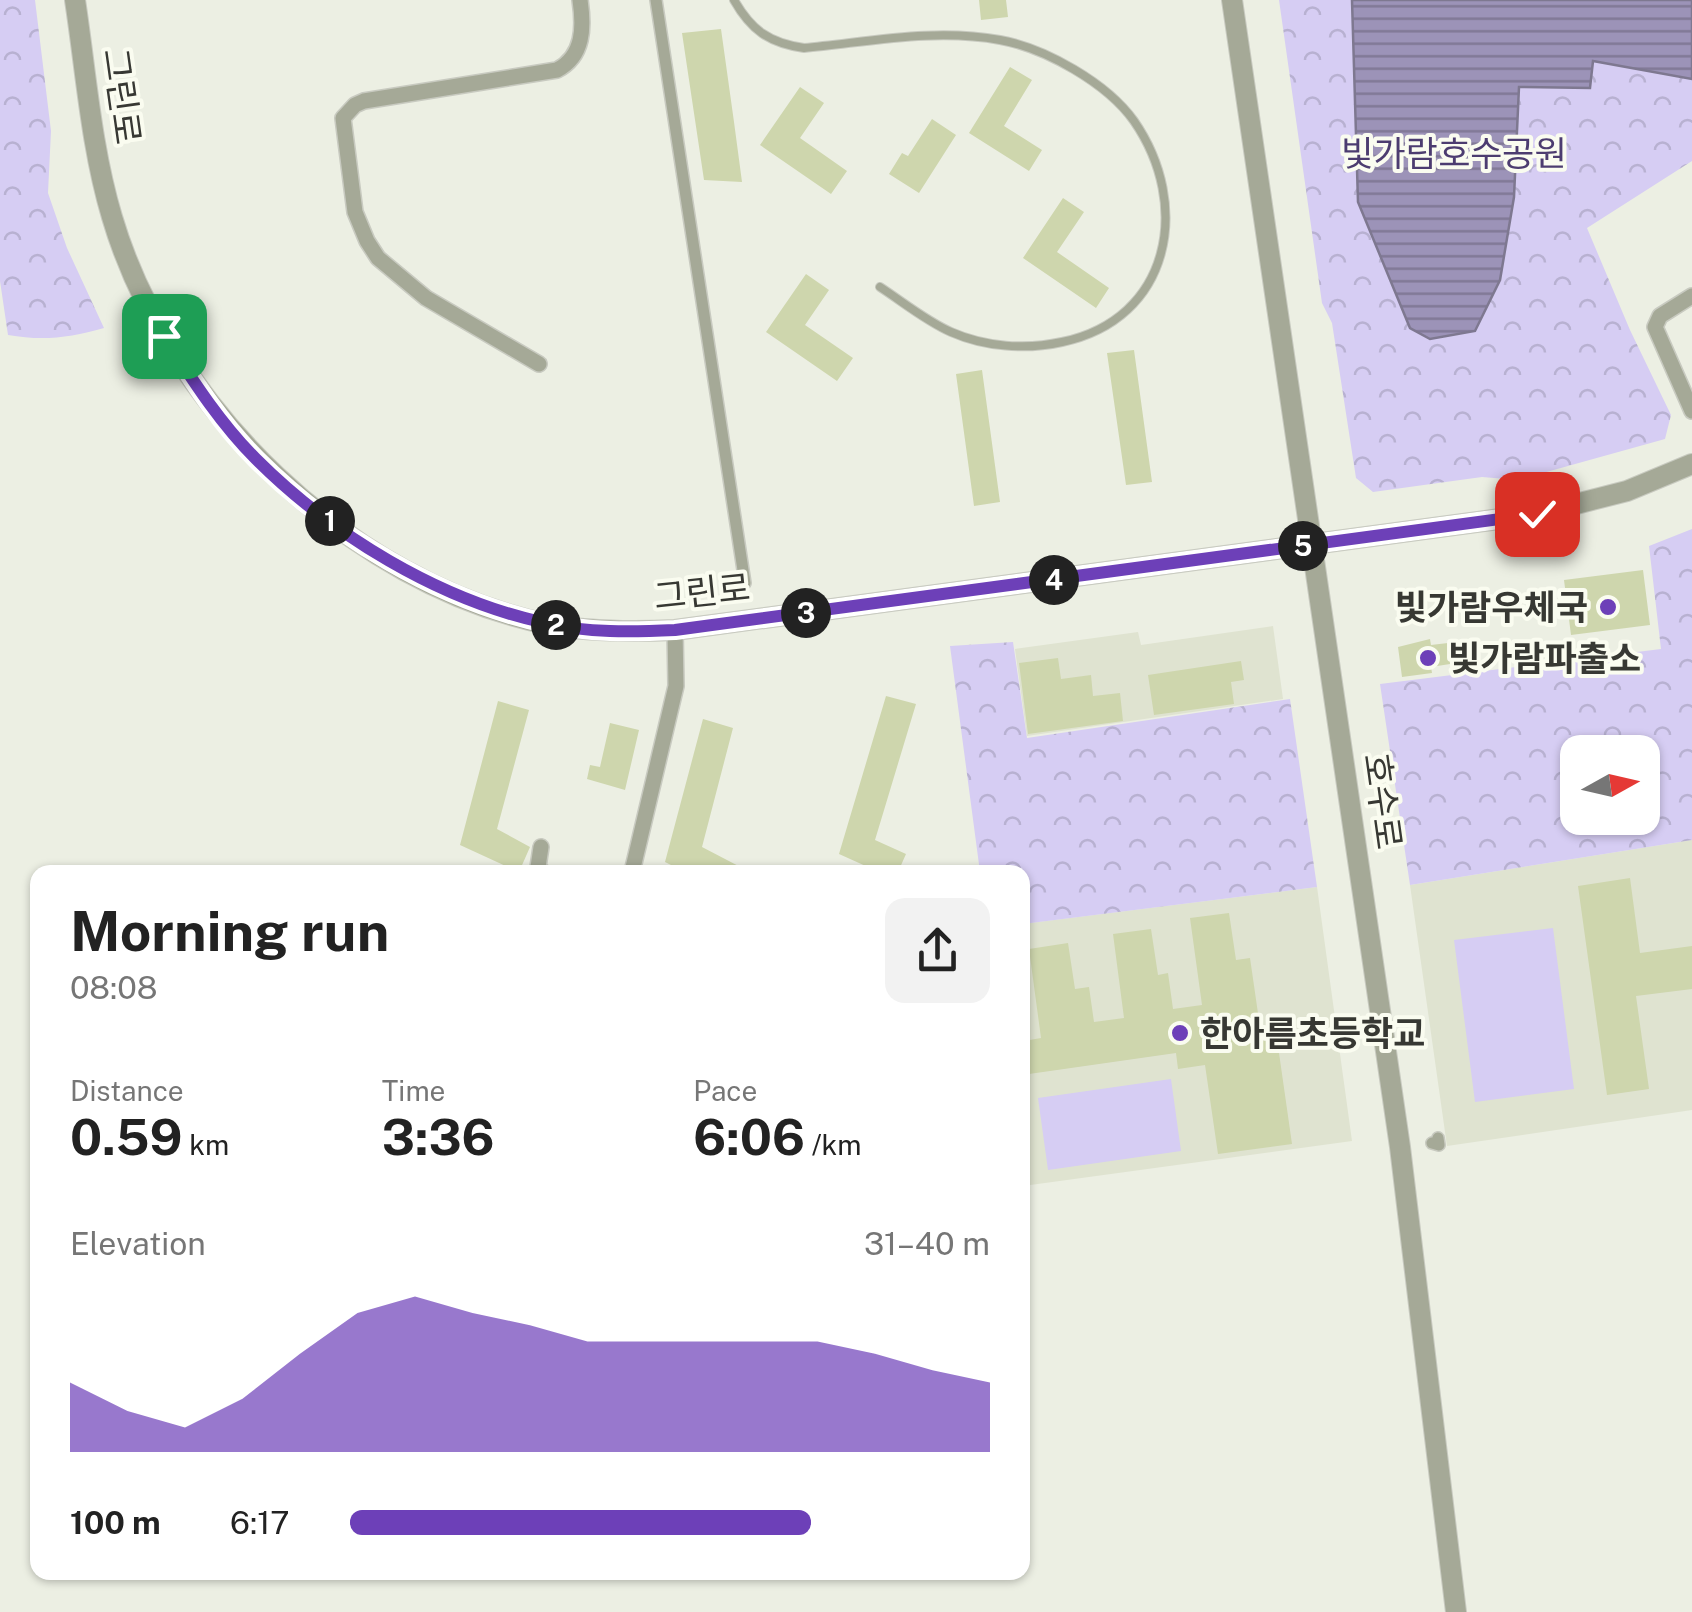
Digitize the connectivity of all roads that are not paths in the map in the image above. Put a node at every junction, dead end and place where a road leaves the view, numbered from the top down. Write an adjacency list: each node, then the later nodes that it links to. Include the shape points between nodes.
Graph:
1 (76, 0): 13 (street, 그린로, via 99,163 134,278 206,401 256,458 378,554 472,600 547,624)
2 (580, 0): 8 (street, via 578,50 557,70 364,101 348,110 342,126 355,212 378,258 426,298)
3 (656, 0): 12 (street)
4 (734, 0): 6 (lane, via 754,30 786,45 932,35 1000,40 1045,54 1092,81 1132,117 1147,142 1163,192 1163,250 1136,303 1109,326 1056,344 990,343 948,330)
5 (1232, 0): 11 (street, 호수로)
6 (880, 287)
7 (1692, 296): 9 (street, via 1660,316 1655,328)
8 (539, 364)
9 (1692, 411)
10 (1692, 464): 11 (street, 그린로, via 1627,491 1537,514)
11 (1313, 545): 13 (street, 그린로); 17 (street, 호수로, via 1400,1147)
12 (745, 583)
13 (675, 630): 16 (street, via 676,686)
14 (541, 847): 15 (street)
15 (538, 865)
16 (634, 865)
17 (1456, 1612)

